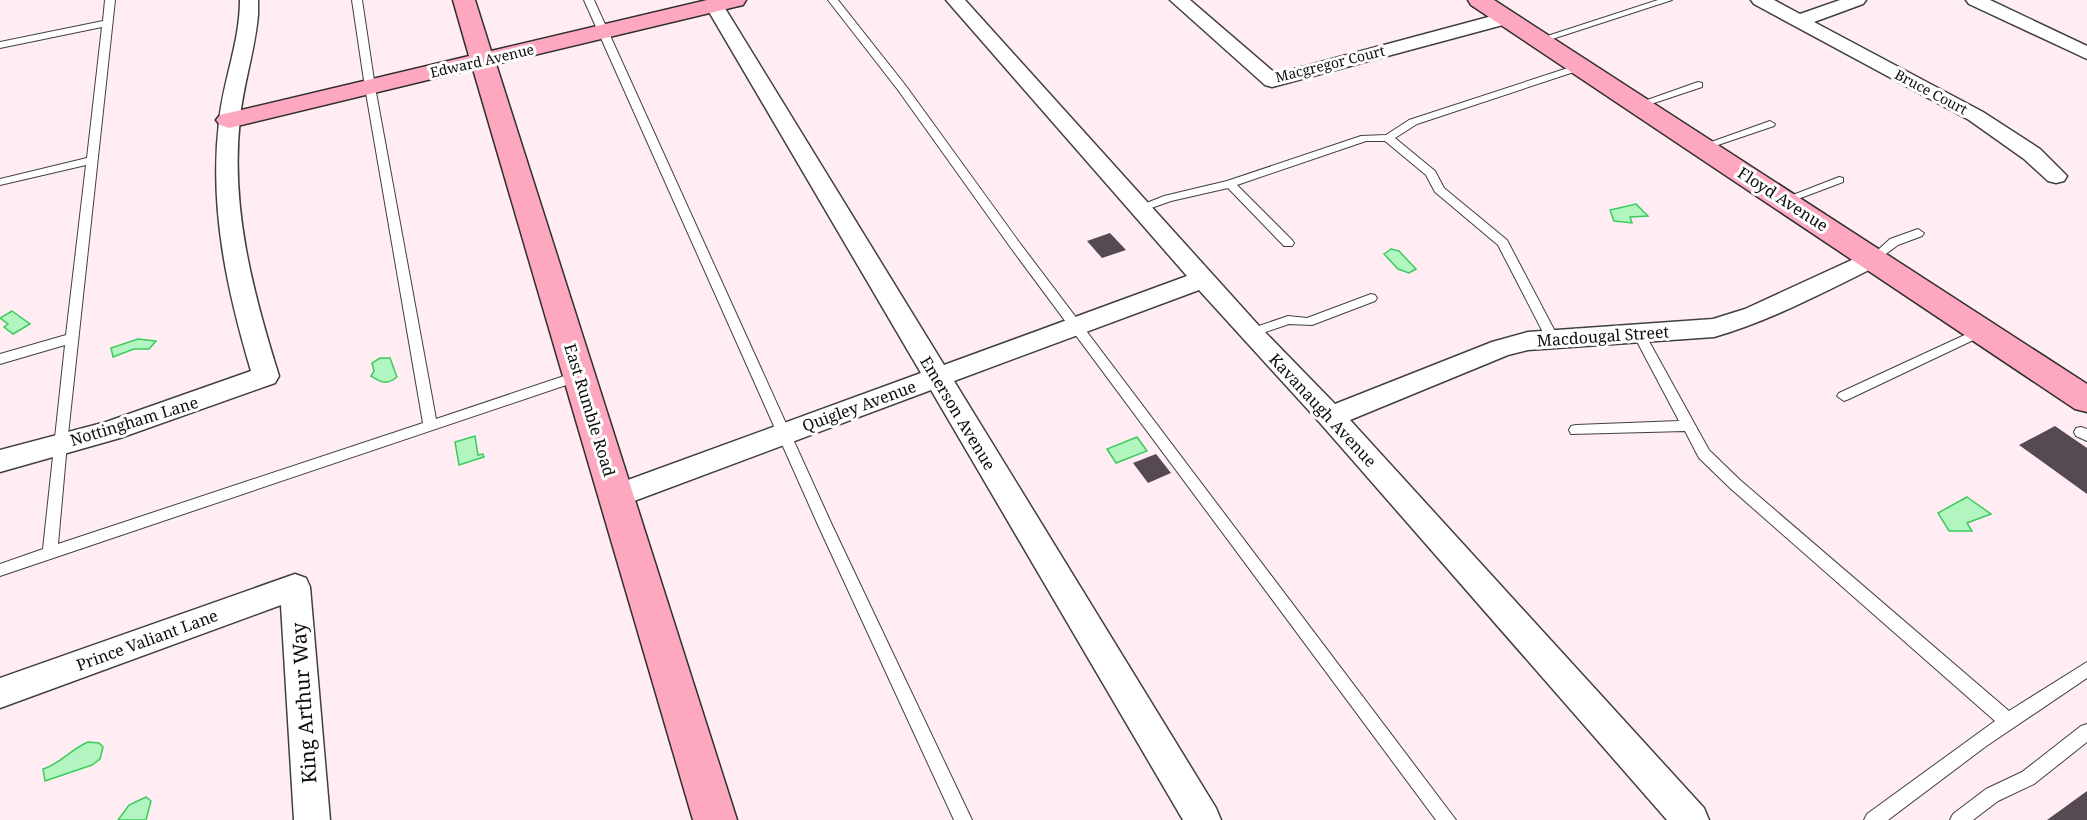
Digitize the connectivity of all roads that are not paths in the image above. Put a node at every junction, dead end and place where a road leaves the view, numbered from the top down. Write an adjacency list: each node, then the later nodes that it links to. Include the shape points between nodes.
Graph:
1 (110, 0): 17 (lane)
2 (249, 0): 27 (street, via 248,33)
3 (357, 0): 25 (lane)
4 (464, 0): 22 (street, East Rumble Road)
5 (589, 0): 18 (lane)
6 (833, 0): 43 (lane)
7 (955, 0): 37 (street, Kavanaugh Avenue)
8 (1179, 0): 15 (street, Macgregor Court, via 1272,81)
9 (1479, 0): 15 (street, Floyd Avenue)
10 (1667, 0): 19 (lane)
11 (1760, 0): 16 (street, Bruce Court)
12 (1857, 0): 16 (street)
13 (1975, 0): 21 (street)
14 (725, 3): 18 (street, Edward Avenue); 51 (street, Emerson Avenue)
15 (1507, 18): 19 (street, Floyd Avenue)
16 (1798, 21): 32 (street, Bruce Court, via 1976,116 2032,154)
17 (107, 23): 20 (lane); 31 (lane)
18 (604, 32): 22 (street, Edward Avenue); 58 (lane)
19 (1540, 40): 23 (street, Floyd Avenue)
20 (0, 45)
21 (2087, 53)
22 (483, 61): 25 (street, Edward Avenue); 50 (street, East Rumble Road)
23 (1580, 67): 26 (street, Floyd Avenue); 29 (lane, via 1413,122)
24 (1698, 85): 26 (lane)
25 (370, 87): 27 (street, Edward Avenue); 55 (lane)
26 (1638, 105): 30 (street, Floyd Avenue)
27 (229, 120): 59 (street, Nottingham Lane, via 227,207 234,258 244,308 266,376)
28 (1770, 124): 30 (lane)
29 (1388, 138): 35 (lane, via 1365,138); 48 (lane, via 1431,173 1439,189 1503,243)
30 (1702, 147): 36 (street, Floyd Avenue)
31 (92, 160): 34 (lane); 47 (lane)
32 (2056, 176)
33 (1839, 180): 36 (lane)
34 (0, 182)
35 (1230, 184): 37 (lane); 39 (lane)
36 (1786, 200): 40 (street, Floyd Avenue)
37 (1140, 208): 41 (street, Kavanaugh Avenue)
38 (1918, 232): 40 (lane, via 1894,242)
39 (1288, 243)
40 (1875, 258): 44 (street, Floyd Avenue); 46 (street, Macdougal Street, via 1754,315 1714,328)
41 (1203, 279): 43 (street, Quigley Avenue); 45 (street, Kavanaugh Avenue)
42 (1371, 298): 45 (lane, via 1308,322 1288,320)
43 (1077, 326): 51 (street, Quigley Avenue); 73 (lane)
44 (1982, 331): 52 (lane); 53 (street, Floyd Avenue)
45 (1251, 333): 54 (street, Kavanaugh Avenue)
46 (1639, 334): 48 (street, Macdougal Street); 56 (lane)
47 (72, 338): 49 (lane); 59 (lane)
48 (1553, 339): 54 (street, Macdougal Street, via 1501,348)
49 (0, 359)
50 (579, 376): 55 (lane); 61 (street, East Rumble Road)
51 (937, 377): 58 (street, Quigley Avenue); 72 (street, Emerson Avenue)
52 (1844, 396)
53 (2087, 400)
54 (1331, 417): 74 (street, Kavanaugh Avenue)
55 (430, 426): 62 (lane)
56 (1688, 426): 57 (lane); 67 (lane, via 1704,454 1735,484)
57 (1576, 430)
58 (785, 433): 61 (street, Quigley Avenue); 71 (lane)
59 (60, 444): 60 (street, Nottingham Lane); 62 (lane)
60 (0, 461)
61 (616, 496): 70 (street, East Rumble Road)
62 (50, 553): 63 (lane)
63 (0, 570)
64 (295, 587): 66 (street, Prince Valiant Lane); 69 (street, King Arthur Way)
65 (2087, 669): 67 (lane)
66 (0, 693)
67 (2008, 721): 75 (lane)
68 (2087, 732): 76 (lane, via 2028,778 1992,795)
69 (312, 820)
70 (715, 820)
71 (963, 820)
72 (1203, 820)
73 (1447, 820)
74 (1691, 820)
75 (1873, 820)
76 (1959, 820)

